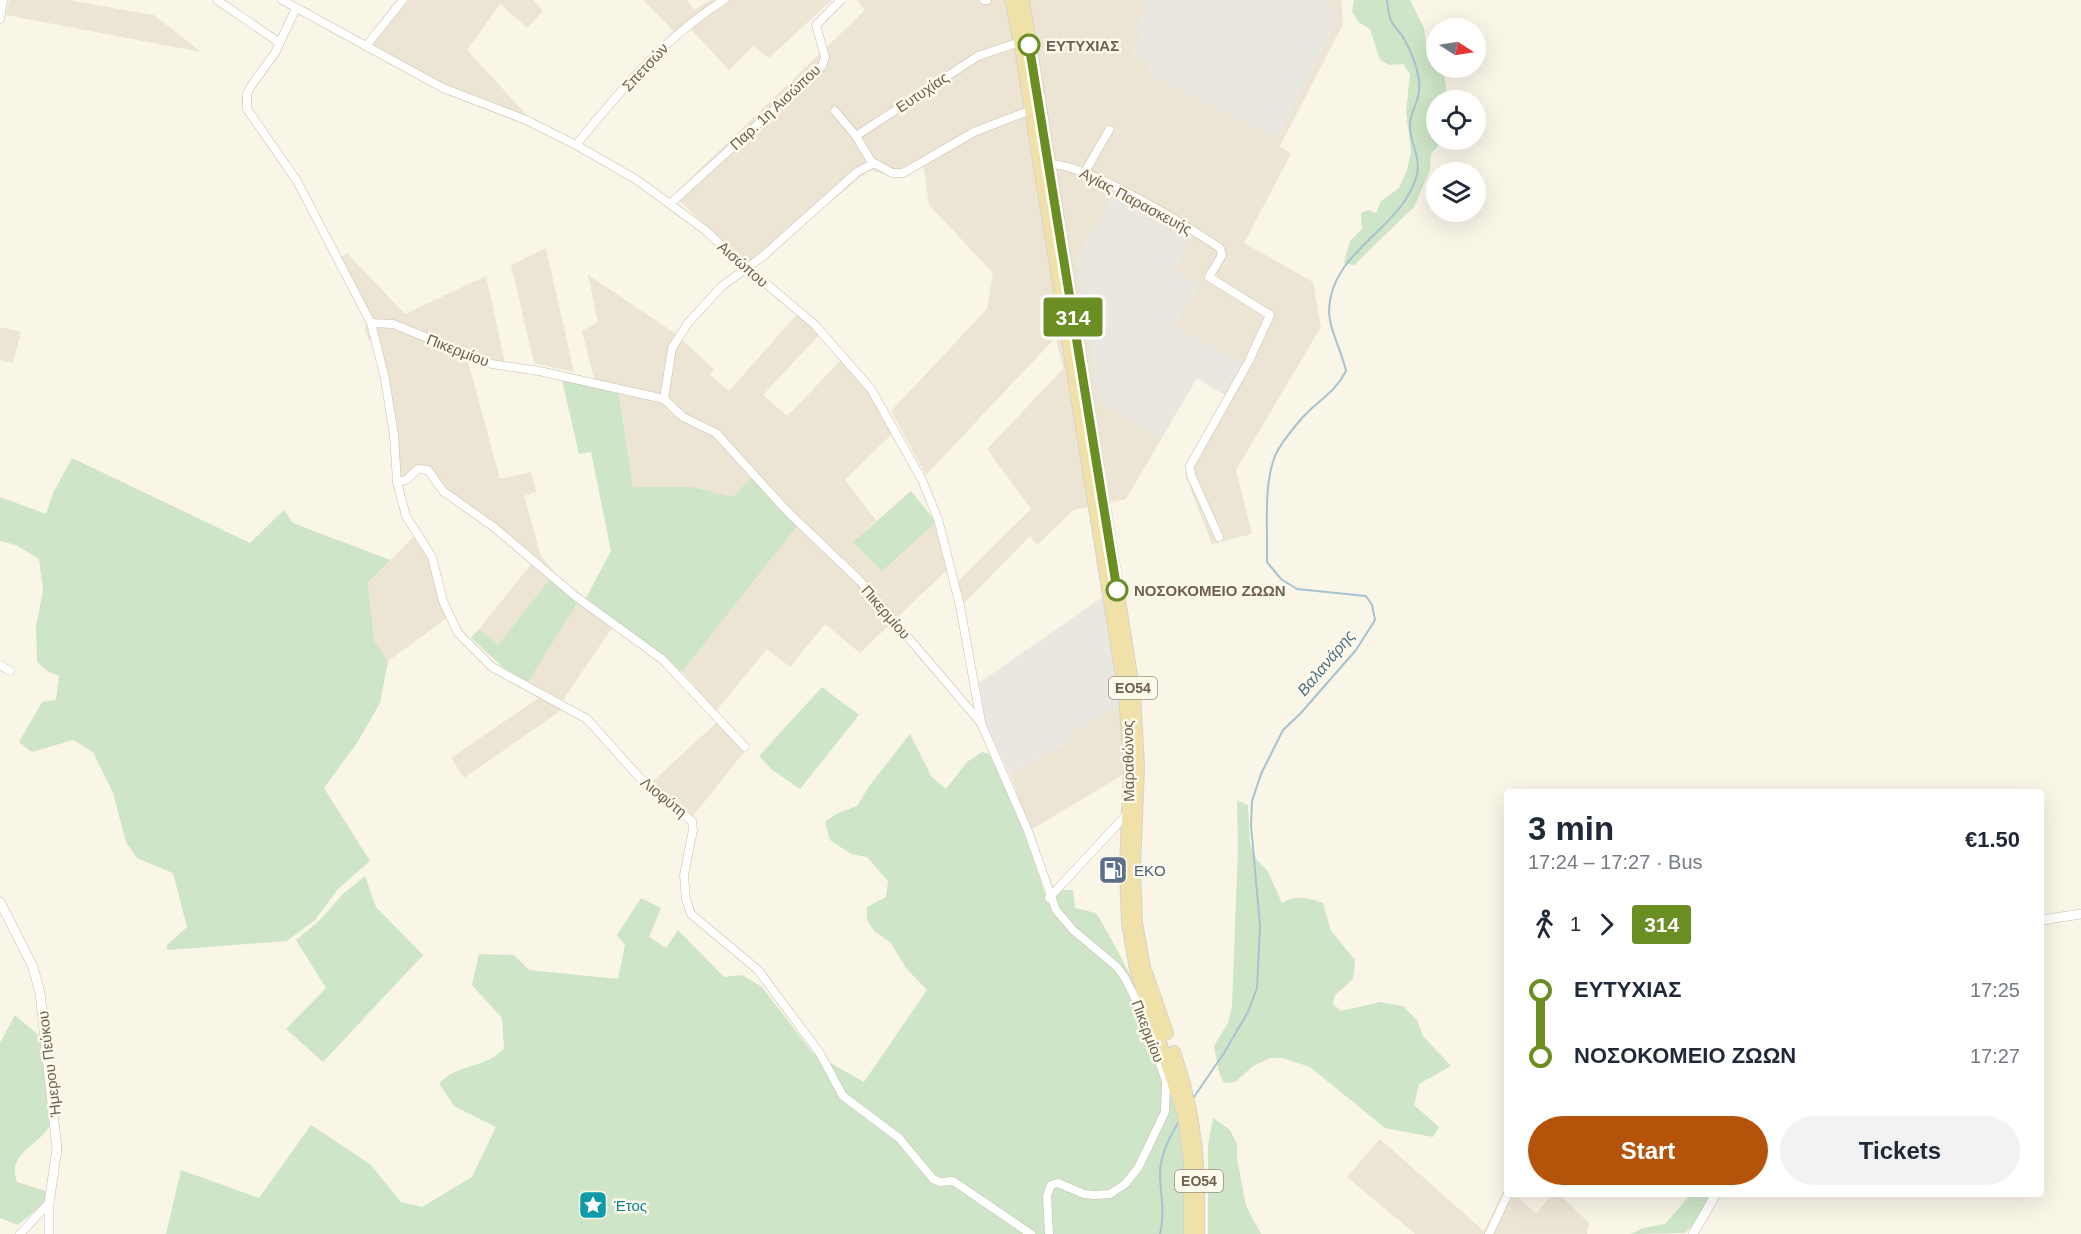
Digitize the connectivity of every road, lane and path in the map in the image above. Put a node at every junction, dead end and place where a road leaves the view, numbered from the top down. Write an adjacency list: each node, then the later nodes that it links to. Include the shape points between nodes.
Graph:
1 (3, 0): 10 (street)
2 (217, 0): 12 (street)
3 (282, 0): 9 (street, Αισώπου)
4 (403, 0): 13 (street)
5 (724, 0): 18 (street, Σπετσών, via 692,20 669,42)
6 (841, 0): 22 (street, Παρ. 1η Αισώπου, via 816,25 825,57 822,66)
7 (1011, 0): 11 (main road, Μαραθώνος / ΕΟ54)
8 (1023, 0): 20 (main road, Μαραθώνος / ΕΟ54)
9 (296, 8): 12 (street); 13 (street, Αισώπου)
10 (0, 19)
11 (1020, 42): 14 (main road, Μαραθώνος / ΕΟ54); 17 (street, Ευτυχίας, via 978,56)
12 (280, 43): 24 (street, via 247,94 247,109 297,181)
13 (366, 46): 18 (street, Αισώπου, via 455,94 526,120)
14 (1031, 110): 19 (street, via 974,132 903,173 892,173); 32 (main road, Μαραθώνος / ΕΟ54, via 1122,674 1129,740)
15 (835, 111): 17 (street)
16 (1109, 130): 21 (street)
17 (856, 136): 19 (street)
18 (576, 145): 22 (street, Αισώπου)
19 (872, 163): 23 (street)
20 (1048, 164): 21 (street, Αγίας Παρασκευής); 37 (main road, Μαραθώνος / ΕΟ54, via 1134,701 1138,783 1134,893 1138,939)
21 (1085, 172): 27 (street, Αγίας Παρασκευής, via 1185,225 1219,248 1222,253 1209,277 1268,312 1270,317 1190,466)
22 (671, 203): 23 (street, Αισώπου)
23 (746, 267): 25 (street, via 708,299 675,339); 30 (street, Αισώπου, via 814,324 852,364 871,388 922,480 938,519 957,595)
24 (371, 323): 25 (street, Πικερμίου, via 393,324 492,364); 26 (street, via 385,380)
25 (664, 399): 30 (street, Πικερμίου, via 683,417 716,433 747,464 785,509 860,581)
26 (397, 482): 31 (street, via 406,480 417,469 428,470 443,491 662,659); 44 (street, Λιοφύτη, via 406,516 432,557 443,601 458,633 502,673 587,719 639,777 692,821 684,875 691,914 758,970 819,1052 843,1096 899,1138 933,1179 953,1181)
27 (1219, 537)
28 (0, 665): 29 (street)
29 (10, 671)
30 (981, 723): 33 (street, Πικερμίου, via 1028,831)
31 (745, 747)
32 (1129, 813): 33 (street); 37 (main road, Μαραθώνος / ΕΟ54, via 1126,892 1132,951)
33 (1049, 898): 45 (street, Πικερμίου, via 1068,925 1117,967 1138,1004 1168,1093 1165,1112 1138,1168 1119,1190 1094,1196 1058,1183 1051,1185 1047,1192)
34 (0, 902): 41 (street, Ήμερου Πεύκου, via 33,967 40,993 57,1149)
35 (2081, 914): 36 (street)
36 (2044, 920)
37 (1183, 1090): 38 (main road, Μαραθώνος / ΕΟ54)
38 (1191, 1128): 46 (main road, Μαραθώνος / ΕΟ54); 47 (main road, Μαραθώνος / ΕΟ54)
39 (1506, 1197): 48 (street)
40 (1714, 1197): 49 (street)
41 (49, 1203): 42 (street); 43 (street, Ήμερου Πεύκου)
42 (20, 1234)
43 (49, 1234)
44 (1031, 1234)
45 (1049, 1234)
46 (1190, 1234)
47 (1198, 1234)
48 (1488, 1234)
49 (1693, 1234)

